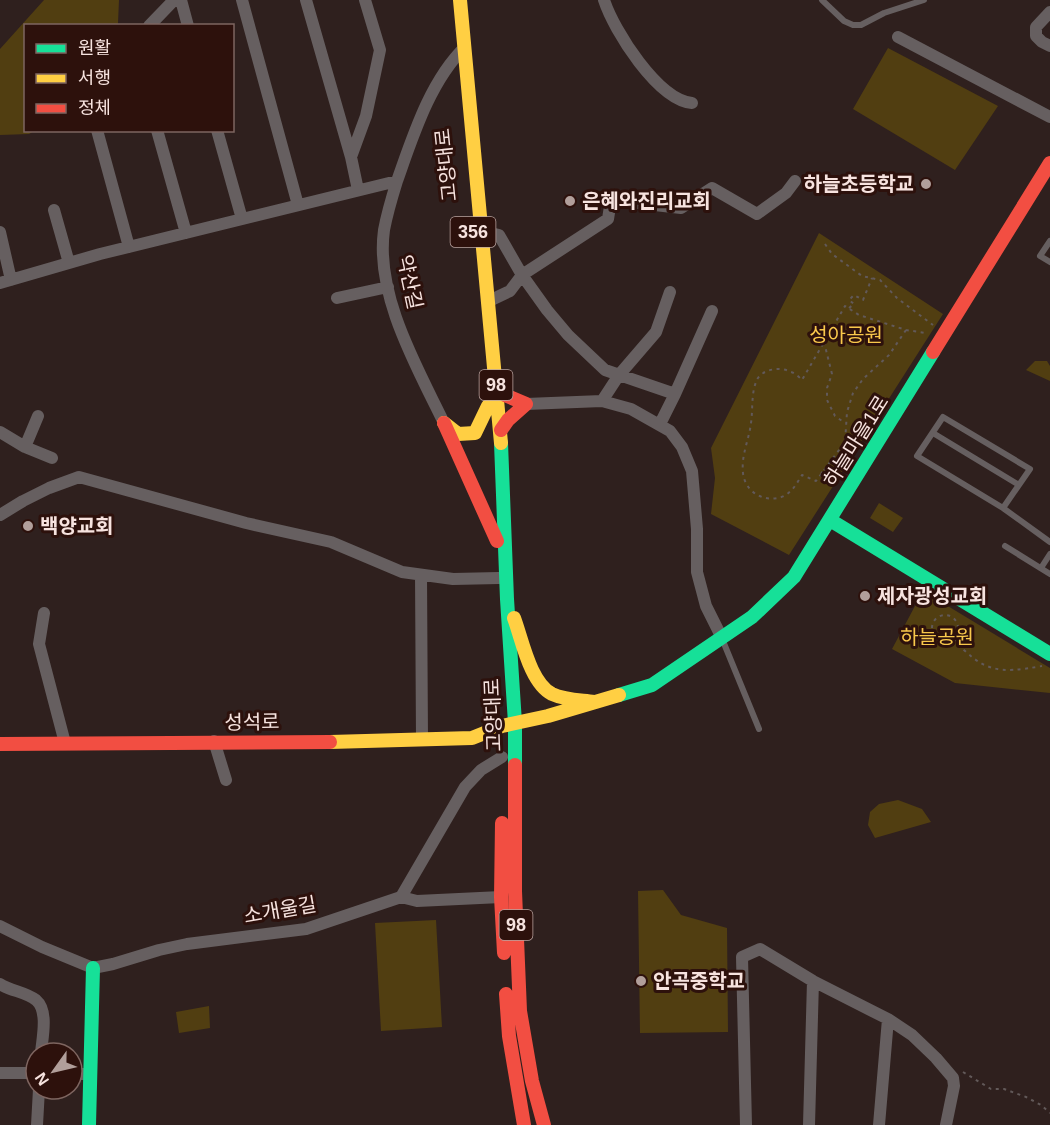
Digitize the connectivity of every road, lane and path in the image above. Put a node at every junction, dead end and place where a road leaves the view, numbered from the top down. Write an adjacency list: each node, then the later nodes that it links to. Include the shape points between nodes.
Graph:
1 (174, 0): 12 (street)
2 (181, 0): 13 (street)
3 (242, 0): 28 (street)
4 (306, 0): 23 (street)
5 (365, 0): 23 (street, via 380,50 366,116)
6 (447, 0): 17 (main road, 고양대로 / 356)
7 (460, 0): 16 (main road, 고양대로 / 98)
8 (604, 0): 18 (street, via 621,34 654,78 671,96)
9 (822, 0): 10 (lane, via 853,25)
10 (924, 0)
11 (1050, 12): 15 (street, via 1036,27 1036,36)
12 (150, 24)
13 (187, 24)
14 (898, 37): 19 (street)
15 (1050, 46)
16 (465, 47): 17 (street, 약산길); 31 (main road, 고양대로 / 98)
17 (454, 58): 25 (street, 약산길, via 423,109); 57 (main road, 고양대로 / 356)
18 (692, 103)
19 (1050, 117)
20 (98, 132): 36 (street)
21 (158, 132): 33 (street)
22 (218, 132): 30 (street)
23 (351, 157): 27 (street)
24 (1050, 164): 72 (main road, 하늘마을1로)
25 (397, 181): 27 (street); 42 (street, 약산길, via 384,232)
26 (795, 181): 39 (street, via 786,193 757,214 712,188 681,208 611,200 608,219)
27 (358, 190): 28 (street)
28 (298, 205): 30 (street)
29 (54, 210): 38 (street)
30 (242, 219): 33 (street)
31 (482, 231): 39 (street, via 499,235); 45 (main road, 고양대로 / 98)
32 (0, 232): 41 (street)
33 (186, 233): 36 (street)
34 (1050, 241): 37 (lane, via 1040,256)
35 (825, 243): 40 (path, via 832,254 862,276)
36 (129, 247): 38 (street)
37 (1050, 262)
38 (69, 263): 41 (street)
39 (522, 275): 45 (street, via 510,291); 52 (street, via 568,335 605,370)
40 (872, 278): 46 (path, via 863,300 854,294 849,300 854,304); 48 (path, via 880,280)
41 (5, 281)
42 (388, 287): 44 (street); 59 (street, 약산길, via 399,324)
43 (670, 292): 52 (street, via 656,332)
44 (337, 298)
45 (489, 301): 53 (main road, 고양대로 / 98)
46 (849, 308): 49 (path); 51 (path, via 845,306)
47 (712, 311): 54 (street)
48 (935, 327)
49 (906, 330): 50 (path); 60 (path, via 889,355 853,393)
50 (930, 335)
51 (824, 342): 60 (path, via 832,374 827,400 835,417); 67 (path, via 802,380 790,371 775,369 756,379 743,472 753,494 765,497 782,497 802,475 816,481)
52 (619, 375): 54 (street); 55 (street)
53 (496, 385): 56 (main road); 62 (main road, 고양대로 / 98)
54 (675, 394): 61 (street)
55 (602, 400): 56 (street); 61 (street)
56 (526, 404): 62 (main road)
57 (488, 406): 59 (main road, via 475,433 458,434); 73 (main road, 고양대로 / 356)
58 (38, 416): 65 (street)
59 (444, 423): 73 (main road)
60 (845, 423): 67 (path, via 845,441)
61 (660, 424): 83 (street, via 682,447 692,471 697,572 706,606)
62 (501, 430): 81 (main road, 고양대로 / 98)
63 (0, 432): 65 (street)
64 (933, 433): 68 (lane); 68 (lane, via 943,417 1030,469); 70 (lane, via 917,456)
65 (25, 447): 66 (street)
66 (52, 459)
67 (821, 472): 69 (path)
68 (1019, 485): 70 (lane)
69 (840, 486)
70 (1003, 508): 74 (lane)
71 (0, 515): 78 (street, via 49,488 79,477 332,542 402,572)
72 (830, 520): 83 (main road, 하늘마을1로, via 794,577 752,617); 85 (main road)
73 (497, 541): 80 (main road, 고양대로 / 356)
74 (1050, 542)
75 (1005, 546): 77 (lane)
76 (1050, 554): 77 (lane)
77 (1041, 568): 79 (lane)
78 (421, 574): 80 (street, via 453,579); 89 (street)
79 (1050, 574)
80 (499, 578): 87 (main road, 고양대로 / 356)
81 (507, 599): 86 (main road, via 543,689 558,696); 87 (main road, 고양대로 / 98)
82 (44, 613): 91 (street, via 39,644)
83 (722, 638): 86 (main road, 성석로, via 652,685); 88 (lane)
84 (953, 639): 84 (path, via 941,641 934,636 933,624 939,617 947,615 955,620 958,627); 85 (path, via 971,658 987,667 1019,670)
85 (1048, 660)
86 (594, 702): 87 (main road, 성석로)
87 (508, 724): 89 (main road, 성석로, via 472,738); 93 (main road, 고양대로 / 356); 113 (main road, 고양대로 / 98, via 518,989 532,1081)
88 (759, 729)
89 (422, 740): 90 (main road, 성석로)
90 (214, 741): 91 (main road, 성석로); 94 (street)
91 (65, 743): 92 (main road, 성석로)
92 (0, 744)
93 (502, 757): 95 (street, via 481,770 465,787); 96 (main road, 고양대로 / 356)
94 (226, 780)
95 (401, 897): 96 (street, via 417,902); 98 (street, 소개울길, via 306,929 187,944)
96 (501, 897): 112 (main road, 고양대로 / 356, via 508,1036)
97 (0, 926): 98 (street)
98 (93, 968): 106 (main road)
99 (813, 981): 101 (street); 114 (street, via 760,949 742,957); 115 (street)
100 (2, 988): 102 (street, via 41,1006)
101 (888, 1019): 107 (street, via 912,1035); 116 (street)
102 (42, 1041)
103 (0, 1073): 104 (street)
104 (24, 1073)
105 (84, 1074): 106 (street)
106 (90, 1074): 111 (main road)
107 (953, 1078): 109 (path, via 959,1070 991,1089 1026,1097); 117 (street)
108 (38, 1101): 110 (street)
109 (1050, 1113)
110 (37, 1125)
111 (89, 1125)
112 (524, 1125)
113 (544, 1125)
114 (746, 1125)
115 (809, 1125)
116 (879, 1125)
117 (946, 1125)

